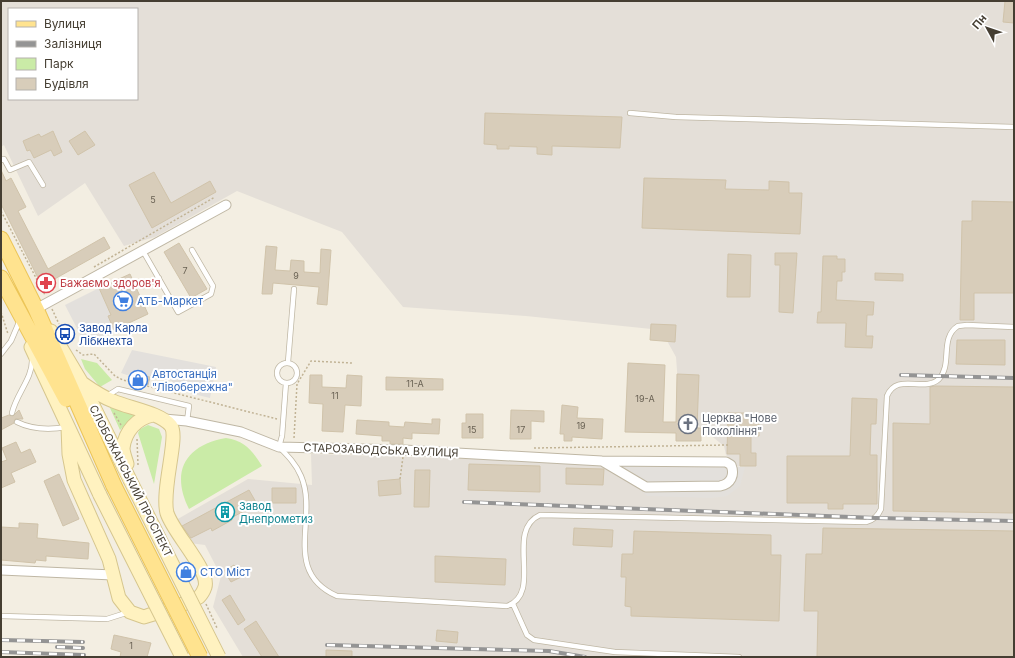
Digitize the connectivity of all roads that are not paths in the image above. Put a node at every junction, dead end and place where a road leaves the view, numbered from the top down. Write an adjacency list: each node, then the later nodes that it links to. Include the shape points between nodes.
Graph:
1 (630, 113): 2 (lane, via 676,117)
2 (1014, 127)
3 (1, 160): 4 (lane, via 4,159 10,170 29,162)
4 (43, 186)
5 (226, 205): 8 (street)
6 (1, 239): 13 (main road, СЛОБОЖАНСЬКИЙ ПРОСПЕКТ)
7 (192, 250): 10 (lane, via 213,286 211,294 178,312)
8 (143, 251): 10 (lane); 13 (street)
9 (1, 278): 14 (main road, СЛОБОЖАНСЬКИЙ ПРОСПЕКТ)
10 (159, 278): 11 (lane)
11 (144, 286)
12 (294, 289): 18 (lane)
13 (42, 301): 19 (main road, СЛОБОЖАНСЬКИЙ ПРОСПЕКТ, via 55,337); 33 (main road, СЛОБОЖАНСЬКИЙ ПРОСПЕКТ)
14 (15, 315): 16 (main road, СЛОБОЖАНСЬКИЙ ПРОСПЕКТ); 17 (lane, via 11,341); 33 (main road, СЛОБОЖАНСЬКИЙ ПРОСПЕКТ)
15 (1014, 327): 36 (lane, via 958,326 948,337 944,372 937,380 898,384 889,391 882,509 876,518 866,522 540,515 526,527 523,587)
16 (32, 350): 22 (lane, via 31,372 18,395); 26 (main road, СЛОБОЖАНСЬКИЙ ПРОСПЕКТ)
17 (1, 354)
18 (288, 362): 20 (lane, via 279,367 277,373 280,380); 20 (lane, via 294,365 297,375 293,381)
19 (82, 383): 21 (main road); 32 (main road, СЛОБОЖАНСЬКИЙ ПРОСПЕКТ)
20 (286, 383): 28 (lane)
21 (105, 397): 23 (main road); 24 (lane, via 118,389 189,406)
22 (12, 413)
23 (159, 417): 24 (street, СТАРОЗАВОДСЬКА ВУЛИЦЯ); 27 (main road, via 172,428); 32 (main road, via 138,420 129,433 123,449)
24 (188, 421): 27 (street, via 179,429); 28 (street, СТАРОЗАВОДСЬКА ВУЛИЦЯ, via 241,432)
25 (17, 422): 26 (lane, via 38,429)
26 (68, 427): 30 (main road, СЛОБОЖАНСЬКИЙ ПРОСПЕКТ); 31 (main road, via 69,454)
27 (174, 440): 37 (main road, via 166,483 167,512 180,538 203,570 205,588 199,596 144,617)
28 (279, 447): 29 (street, СТАРОЗАВОДСЬКА ВУЛИЦЯ, via 404,450); 36 (lane, via 292,460 302,477 306,496 308,568 314,581 324,590 337,596 500,606)
29 (602, 461): 29 (street, СТАРОЗАВОДСЬКА ВУЛИЦЯ, via 726,462 731,465 733,475 728,483 720,486 646,487)
30 (90, 474): 31 (main road, via 86,471 80,472); 39 (main road, СЛОБОЖАНСЬКИЙ ПРОСПЕКТ, bridge)
31 (74, 480): 35 (main road, via 109,559)
32 (130, 480): 41 (main road, СЛОБОЖАНСЬКИЙ ПРОСПЕКТ, bridge)
33 (114, 486): 40 (main road, СЛОБОЖАНСЬКИЙ ПРОСПЕКТ, bridge)
34 (1, 570): 35 (street)
35 (113, 575): 37 (main road, via 119,598)
36 (513, 604): 42 (lane, via 527,635 534,640 615,652)
37 (130, 612): 38 (lane, via 107,619)
38 (1, 616)
39 (182, 657)
40 (200, 657)
41 (219, 657)
42 (739, 657)

